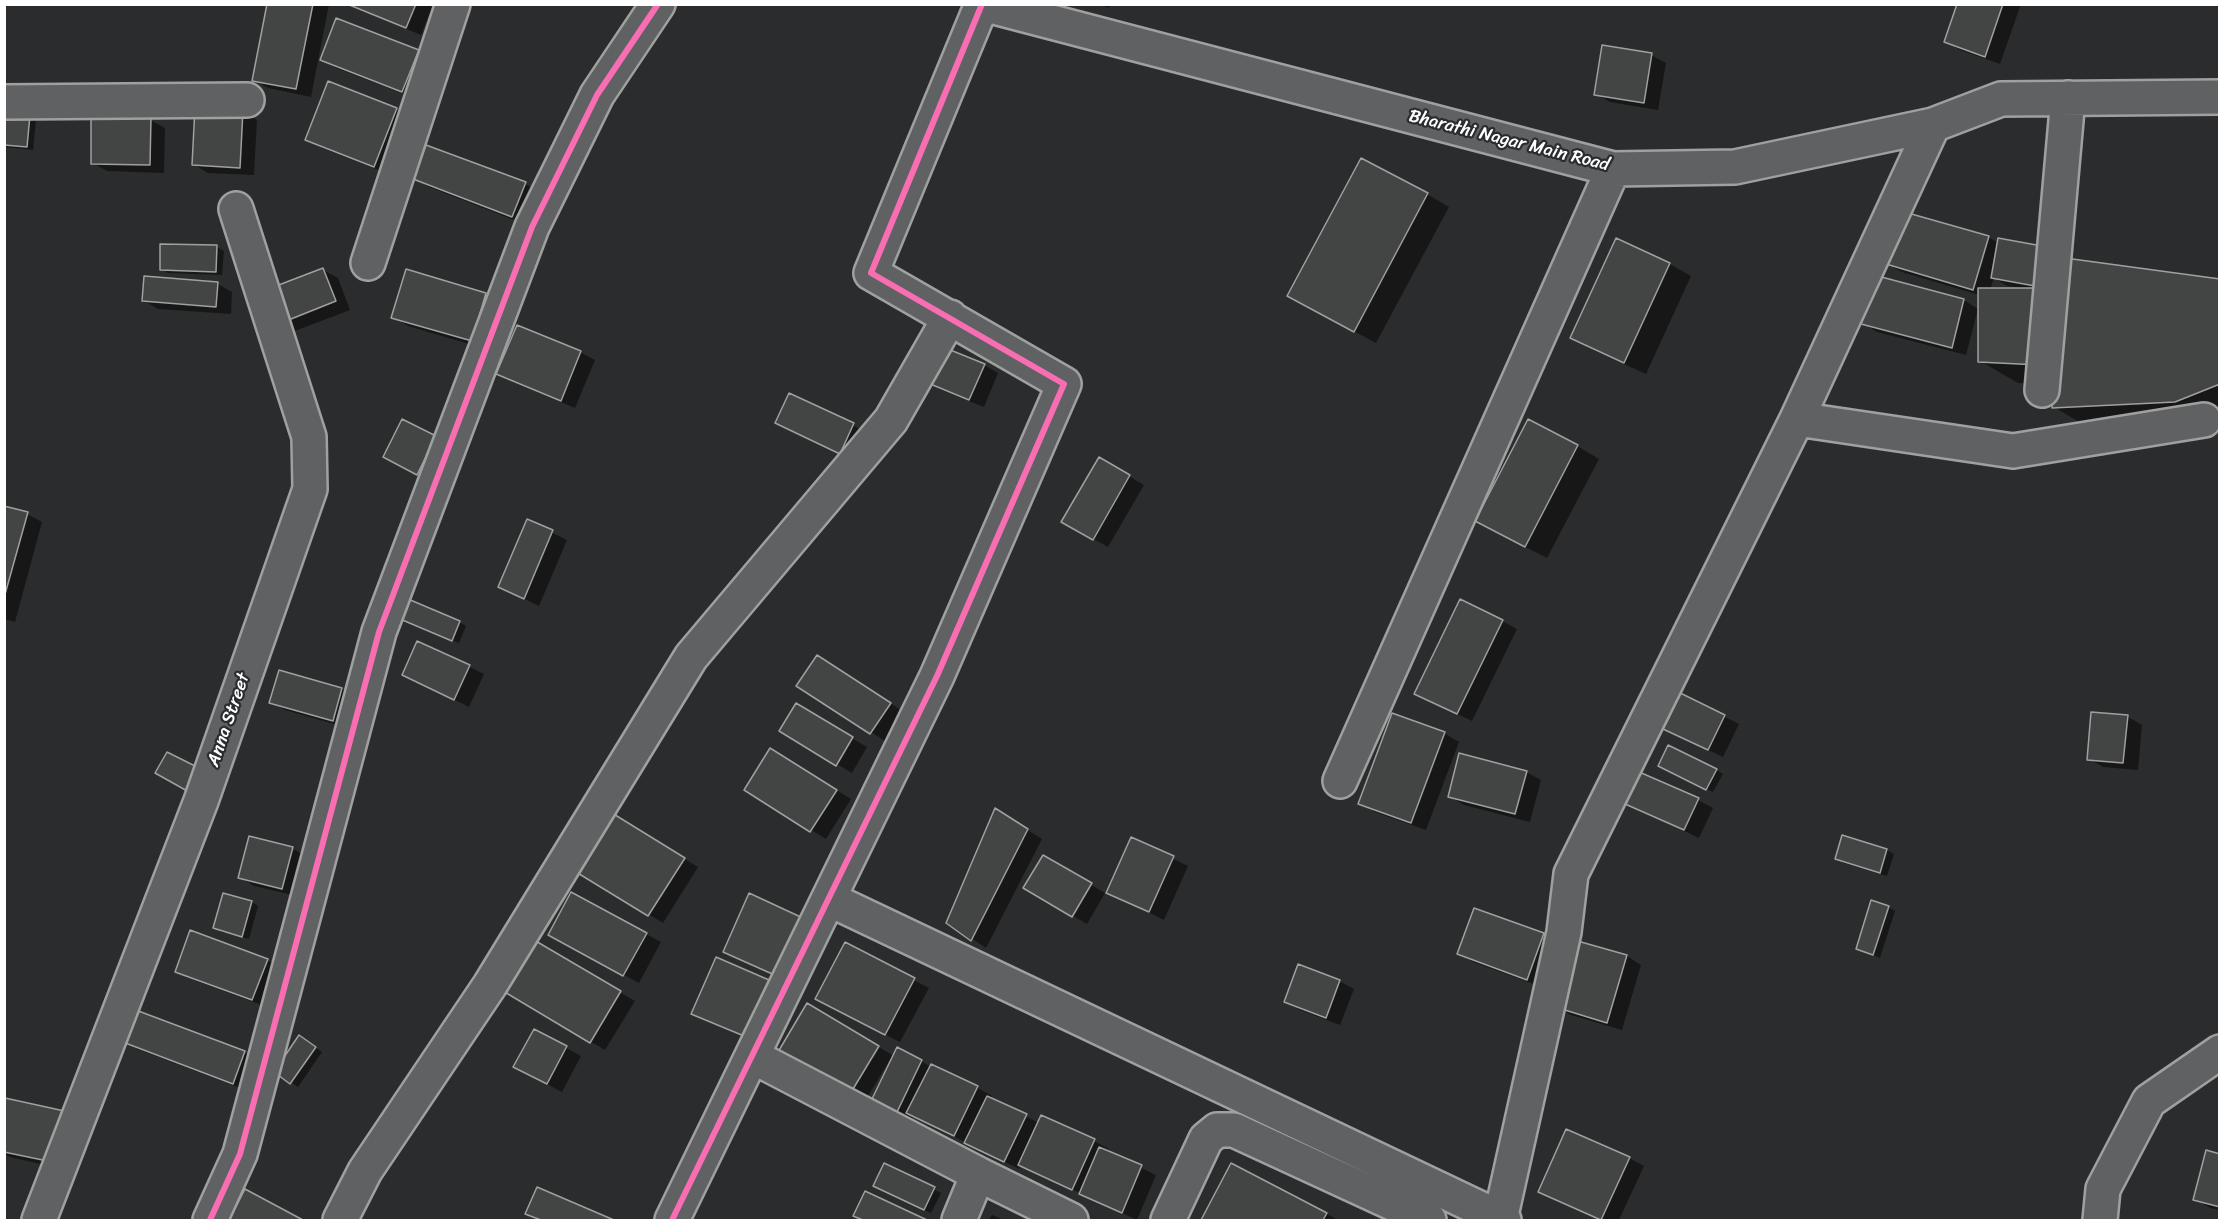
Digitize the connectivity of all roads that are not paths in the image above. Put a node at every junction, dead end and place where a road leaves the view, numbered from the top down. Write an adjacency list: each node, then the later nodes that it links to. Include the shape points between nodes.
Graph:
1 (453, 4): 11 (street)
2 (658, 4): 23 (street, via 597,95 532,227 378,632 240,1154)
3 (983, 4): 9 (street, Bharathi Nagar Main Road); 12 (street, via 871,273)
4 (2220, 97): 5 (street, Bharathi Nagar Main Road)
5 (2068, 98): 8 (street, Bharathi Nagar Main Road, via 2001,99); 13 (street)
6 (247, 100): 7 (street)
7 (4, 102)
8 (1933, 125): 9 (street, Bharathi Nagar Main Road, via 1735,167); 14 (street)
9 (1613, 169): 16 (street)
10 (236, 210): 22 (street, Anna Street, via 309,437 310,489 201,801)
11 (368, 262)
12 (950, 317): 17 (street, via 1064,384 937,676); 24 (street, via 891,420 691,657 490,985 365,1171)
13 (2042, 390)
14 (1797, 418): 15 (street, via 2013,451); 21 (street, via 1570,874 1564,932)
15 (2204, 420)
16 (1340, 781)
17 (829, 899): 19 (street); 21 (street)
18 (2220, 1052): 30 (street, via 2149,1101 2103,1189)
19 (752, 1056): 20 (street); 25 (street)
20 (978, 1174): 26 (street); 27 (street)
21 (1501, 1220)
22 (39, 1221)
23 (210, 1221)
24 (340, 1221)
25 (672, 1221)
26 (959, 1221)
27 (1071, 1221)
28 (1168, 1221): 29 (street, via 1206,1139 1217,1130 1234,1130)
29 (1429, 1221)
30 (2100, 1221)

